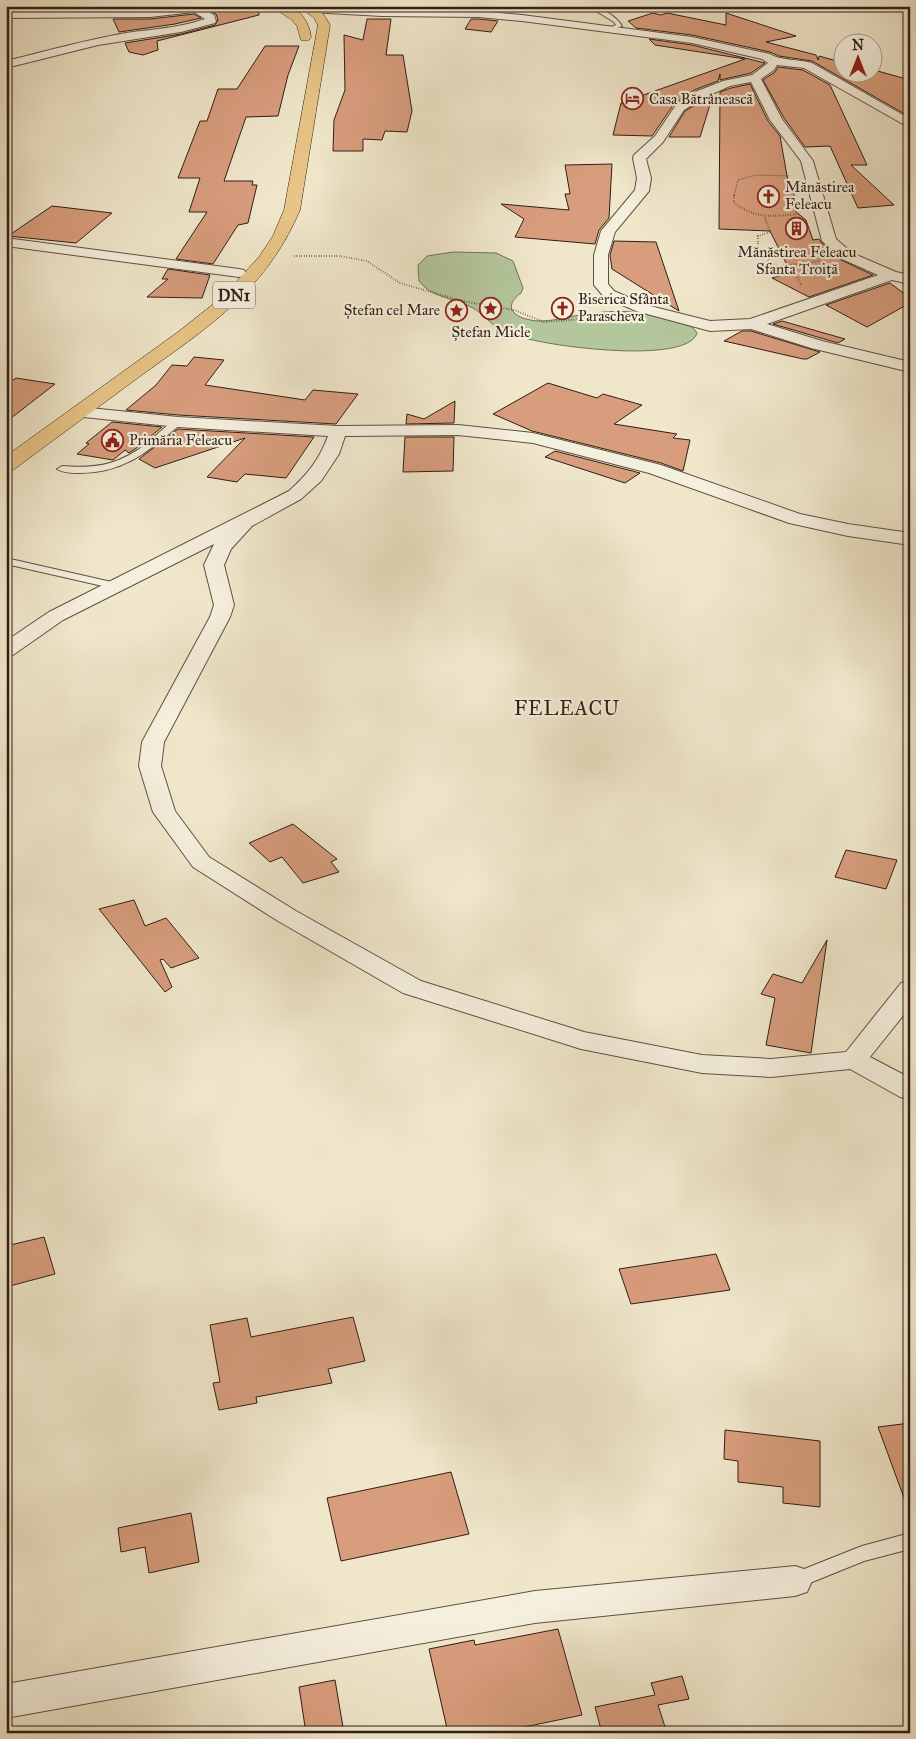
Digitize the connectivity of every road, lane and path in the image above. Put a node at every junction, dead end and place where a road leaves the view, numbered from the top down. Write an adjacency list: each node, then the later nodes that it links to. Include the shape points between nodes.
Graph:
1 (277, 6): 4 (main road)
2 (592, 6): 7 (lane, via 616,21 619,26)
3 (201, 8): 6 (street, via 150,14); 9 (street, via 211,21 65,49)
4 (308, 13): 5 (street); 5 (street); 19 (main road, DN1, via 299,86 276,209 263,241); 26 (main road, DN1, via 324,25 292,210 279,240 255,274 214,313)
5 (382, 13): 7 (street, via 478,14)
6 (6, 15)
7 (610, 30): 8 (street, via 692,40 748,51)
8 (774, 62): 10 (street); 11 (street, via 808,65)
9 (6, 65)
10 (755, 78): 12 (street, via 776,120 807,161); 24 (street, via 727,83 699,95 680,108 659,138 638,158 644,178 642,191 608,231 601,255 600,285 609,294 641,308 710,326)
11 (910, 124)
12 (811, 176): 14 (path, via 756,175 738,180 734,203 742,210); 17 (street, via 829,241)
13 (801, 214): 14 (path)
14 (765, 218): 18 (path, via 770,232 758,236 758,248 773,265)
15 (6, 242): 19 (street)
16 (298, 256): 23 (path, via 345,256 367,261 400,283 462,301 514,310 544,322)
17 (847, 256): 18 (path); 20 (street)
18 (778, 266): 22 (path, via 797,276 802,284 799,290 804,297 800,300)
19 (239, 273): 29 (main road, DN1, via 198,311)
20 (891, 275): 21 (street); 22 (street)
21 (910, 280)
22 (810, 304): 24 (street)
23 (609, 317)
24 (752, 324): 25 (street, via 817,345)
25 (910, 367)
26 (80, 412): 27 (street); 30 (main road, DN1)
27 (178, 422): 28 (street); 31 (lane, via 128,460 105,467)
28 (338, 432): 32 (street, via 330,454 315,477 295,495); 33 (street, via 458,430 533,438 654,469 795,519)
29 (6, 450)
30 (6, 466)
31 (62, 469)
32 (245, 522): 35 (street); 38 (street, via 222,547 214,565 224,605 220,617 153,742 150,766 164,812 201,862 287,916 412,987 581,1040 702,1064 771,1068)
33 (910, 539)
34 (6, 562): 35 (lane)
35 (116, 586): 36 (street, via 56,616)
36 (6, 652)
37 (910, 989): 38 (street)
38 (854, 1060): 39 (street)
39 (910, 1090)
40 (910, 1541): 41 (lane, via 862,1554)
41 (795, 1581): 42 (street, via 535,1607)
42 (6, 1701)

